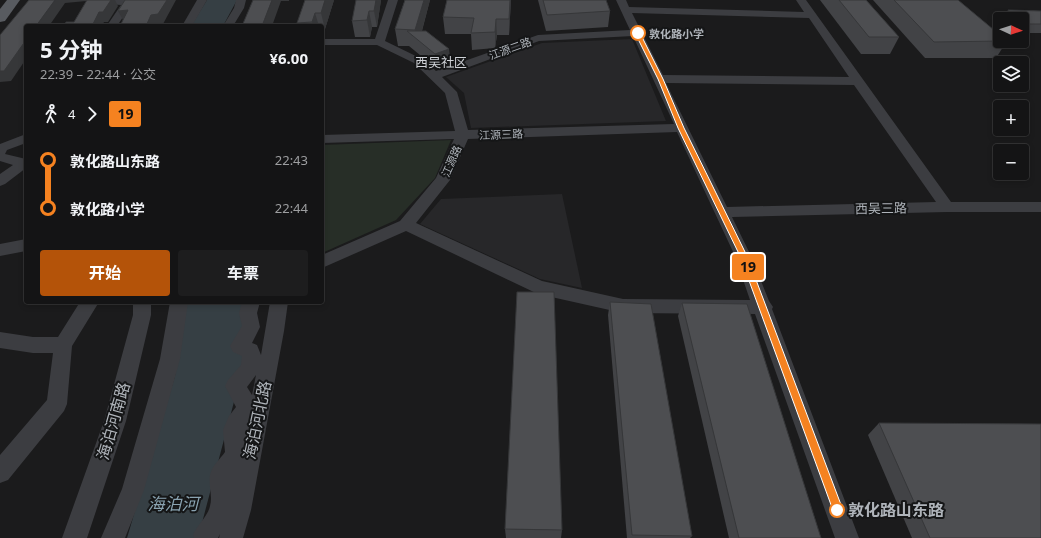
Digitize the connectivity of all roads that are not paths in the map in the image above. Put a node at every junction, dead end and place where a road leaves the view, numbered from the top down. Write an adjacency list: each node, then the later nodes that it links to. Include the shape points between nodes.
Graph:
1 (14, 0): 11 (main road)
2 (140, 0): 8 (street)
3 (202, 0): 13 (street)
4 (241, 0): 14 (street)
5 (393, 0): 17 (street)
6 (801, 0): 10 (street)
7 (108, 2): 8 (street)
8 (128, 2): 12 (street)
9 (623, 5): 10 (street); 15 (street)
10 (812, 15): 20 (street)
11 (0, 18)
12 (113, 24)
13 (188, 24)
14 (229, 24)
15 (638, 33): 18 (street, 江源二路, via 538,38); 19 (street)
16 (324, 42): 17 (street, 江源路)
17 (379, 42): 18 (street, 江源路, via 418,61)
18 (434, 76): 22 (street, 江源路, via 451,92)
19 (660, 79): 20 (street); 21 (street)
20 (858, 81): 29 (street)
21 (681, 128): 22 (street, 江源三路); 31 (street)
22 (463, 135): 24 (street, 江源三路); 32 (street, 江源路, via 444,180)
23 (24, 139): 25 (street, via 1,148)
24 (324, 140)
25 (0, 151)
26 (24, 162): 28 (street)
27 (24, 162): 28 (street)
28 (1, 170)
29 (947, 207): 30 (street, 西吴三路); 31 (street, 西吴三路)
30 (1041, 207)
31 (722, 212): 41 (street)
32 (406, 225): 35 (street, 江源路); 41 (street, via 545,289 623,306)
33 (24, 245): 34 (street)
34 (0, 250)
35 (324, 261)
36 (89, 304): 43 (street)
37 (137, 304): 45 (street, 海泊河南路, via 142,315 115,421)
38 (178, 304): 46 (street, via 170,359 132,490)
39 (250, 304): 47 (street, via 248,313 251,327 240,346 250,351 251,367 235,386 247,406 234,430 236,456 221,476 223,498 220,512 205,535)
40 (279, 304): 48 (street, 海泊河北路)
41 (764, 307): 49 (street)
42 (0, 340): 43 (street)
43 (63, 345): 44 (street, via 58,404)
44 (0, 472)
45 (74, 538)
46 (113, 538)
47 (206, 538)
48 (231, 538)
49 (848, 538)

